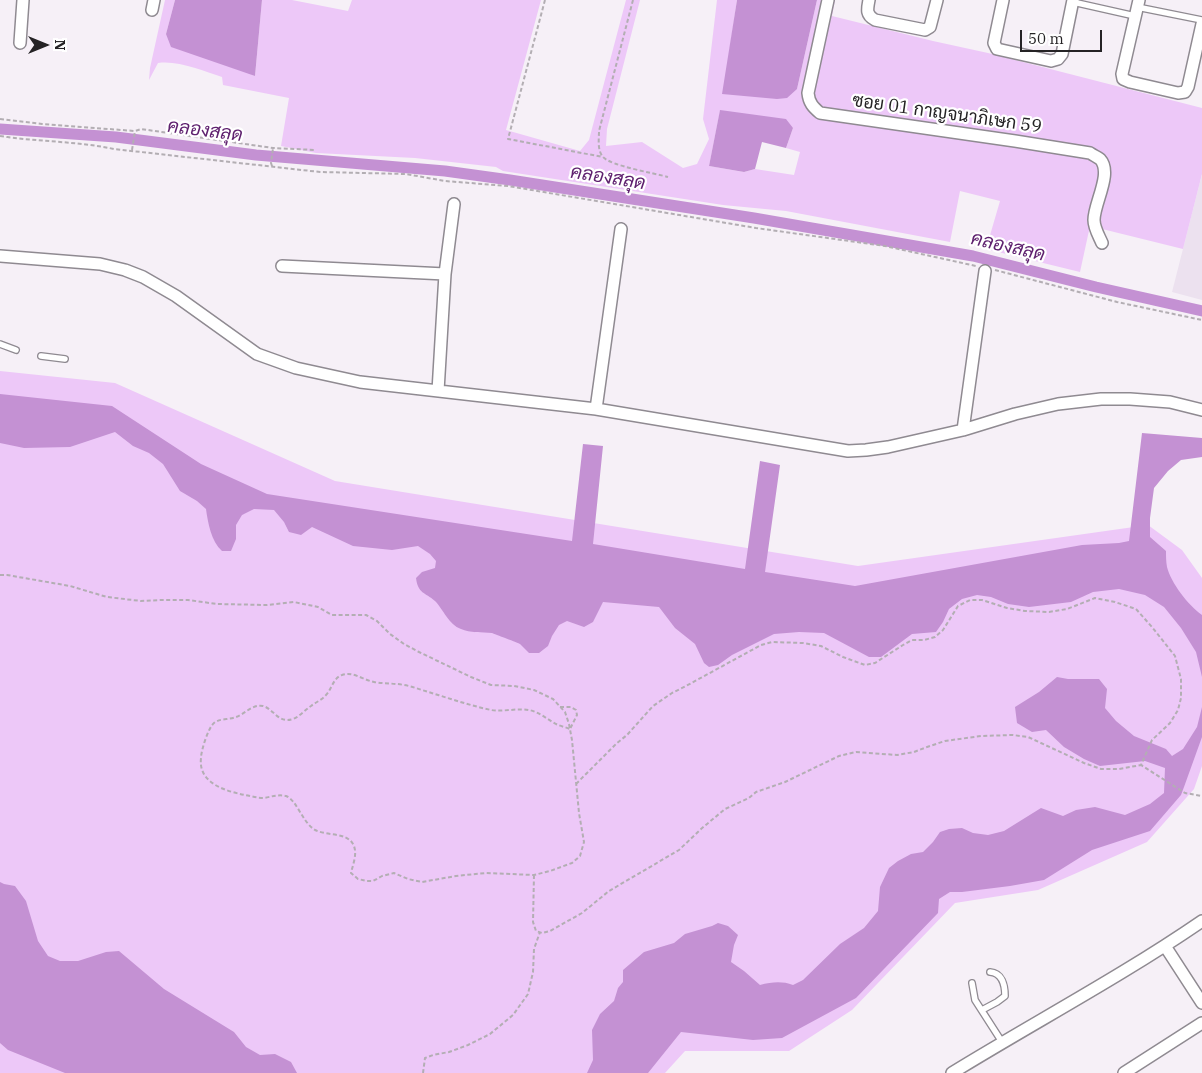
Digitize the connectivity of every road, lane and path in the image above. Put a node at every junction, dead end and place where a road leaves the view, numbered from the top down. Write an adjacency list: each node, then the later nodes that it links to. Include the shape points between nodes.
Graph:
1 (23, 0): 12 (street)
2 (545, 0): 19 (path, via 508,139)
3 (633, 0): 19 (path, via 599,130)
4 (828, 0): 24 (street, ซอย 01 กาญจนาภิเษก 59, via 808,93 813,108 820,114 1090,153 1104,167 1094,220)
5 (869, 0): 6 (street, via 869,17 925,30 930,27)
6 (938, 0)
7 (1003, 0): 8 (street, via 994,43 998,49 1052,61 1062,54)
8 (1073, 1): 9 (lane)
9 (1137, 8): 10 (lane); 11 (street, via 1122,74 1123,79 1130,82 1185,92)
10 (1202, 20)
11 (1202, 24)
12 (20, 43)
13 (0, 119): 14 (path)
14 (135, 132): 16 (path, via 141,129); 17 (path)
15 (0, 136): 17 (path)
16 (273, 148): 18 (path); 20 (path)
17 (132, 149): 20 (path)
18 (316, 150)
19 (603, 157): 21 (path)
20 (271, 165): 27 (path, via 320,172 406,174 508,186 885,246)
21 (668, 177)
22 (454, 204): 28 (street)
23 (621, 229): 35 (street)
24 (1102, 243)
25 (0, 256): 34 (street, via 100,264 125,270 176,296 257,354 296,368 360,382)
26 (282, 266): 28 (street)
27 (983, 268): 29 (path); 37 (street)
28 (445, 274): 34 (street)
29 (1202, 320)
30 (0, 344): 31 (lane)
31 (16, 350)
32 (41, 356): 33 (lane)
33 (65, 359)
34 (438, 391): 35 (street)
35 (596, 409): 37 (street, via 848,451 888,447)
36 (1202, 410): 37 (street, via 1170,402 1101,399 1058,404)
37 (963, 430)
38 (0, 575): 39 (path, via 142,601 267,605 294,602 318,607 332,615 366,615 404,644 471,677 491,685 534,690)
39 (560, 707): 40 (path); 40 (path, via 576,710 575,721)
40 (570, 728): 42 (path); 44 (path, via 529,710 493,710 404,685 374,682 347,674 340,675 322,699 292,719 284,720 264,706 255,706 236,717 214,723 200,757 200,768 213,784 225,790 263,798 287,797 315,829 346,837 355,850 351,873 358,879 373,881 394,873 422,882 486,873)
41 (1141, 765): 42 (path, via 1152,740 1178,710 1181,679 1175,656 1136,609 1095,598 1049,612 1025,611 970,600 958,606 935,638 912,640 875,663 865,664 821,646 803,643 761,645 654,706); 43 (path, via 1185,793); 46 (path, via 1101,769 1028,737 1013,735 946,741 897,755 856,752 839,756 725,809 679,850 609,891 582,913 550,931)
42 (576, 784): 44 (path, via 584,842 580,856)
43 (1202, 796)
44 (534, 875): 46 (path, via 533,922 536,931)
45 (1202, 921): 47 (street)
46 (540, 932): 54 (path, via 534,949 528,994 513,1016 490,1034 468,1045 425,1058)
47 (1165, 946): 50 (street); 53 (street)
48 (990, 972): 51 (lane, via 1002,979 1005,996)
49 (972, 983): 51 (lane, via 975,1000)
50 (1202, 1003)
51 (982, 1010): 53 (lane)
52 (1202, 1023): 56 (street)
53 (1002, 1042): 55 (street)
54 (423, 1073)
55 (952, 1073)
56 (1124, 1073)

